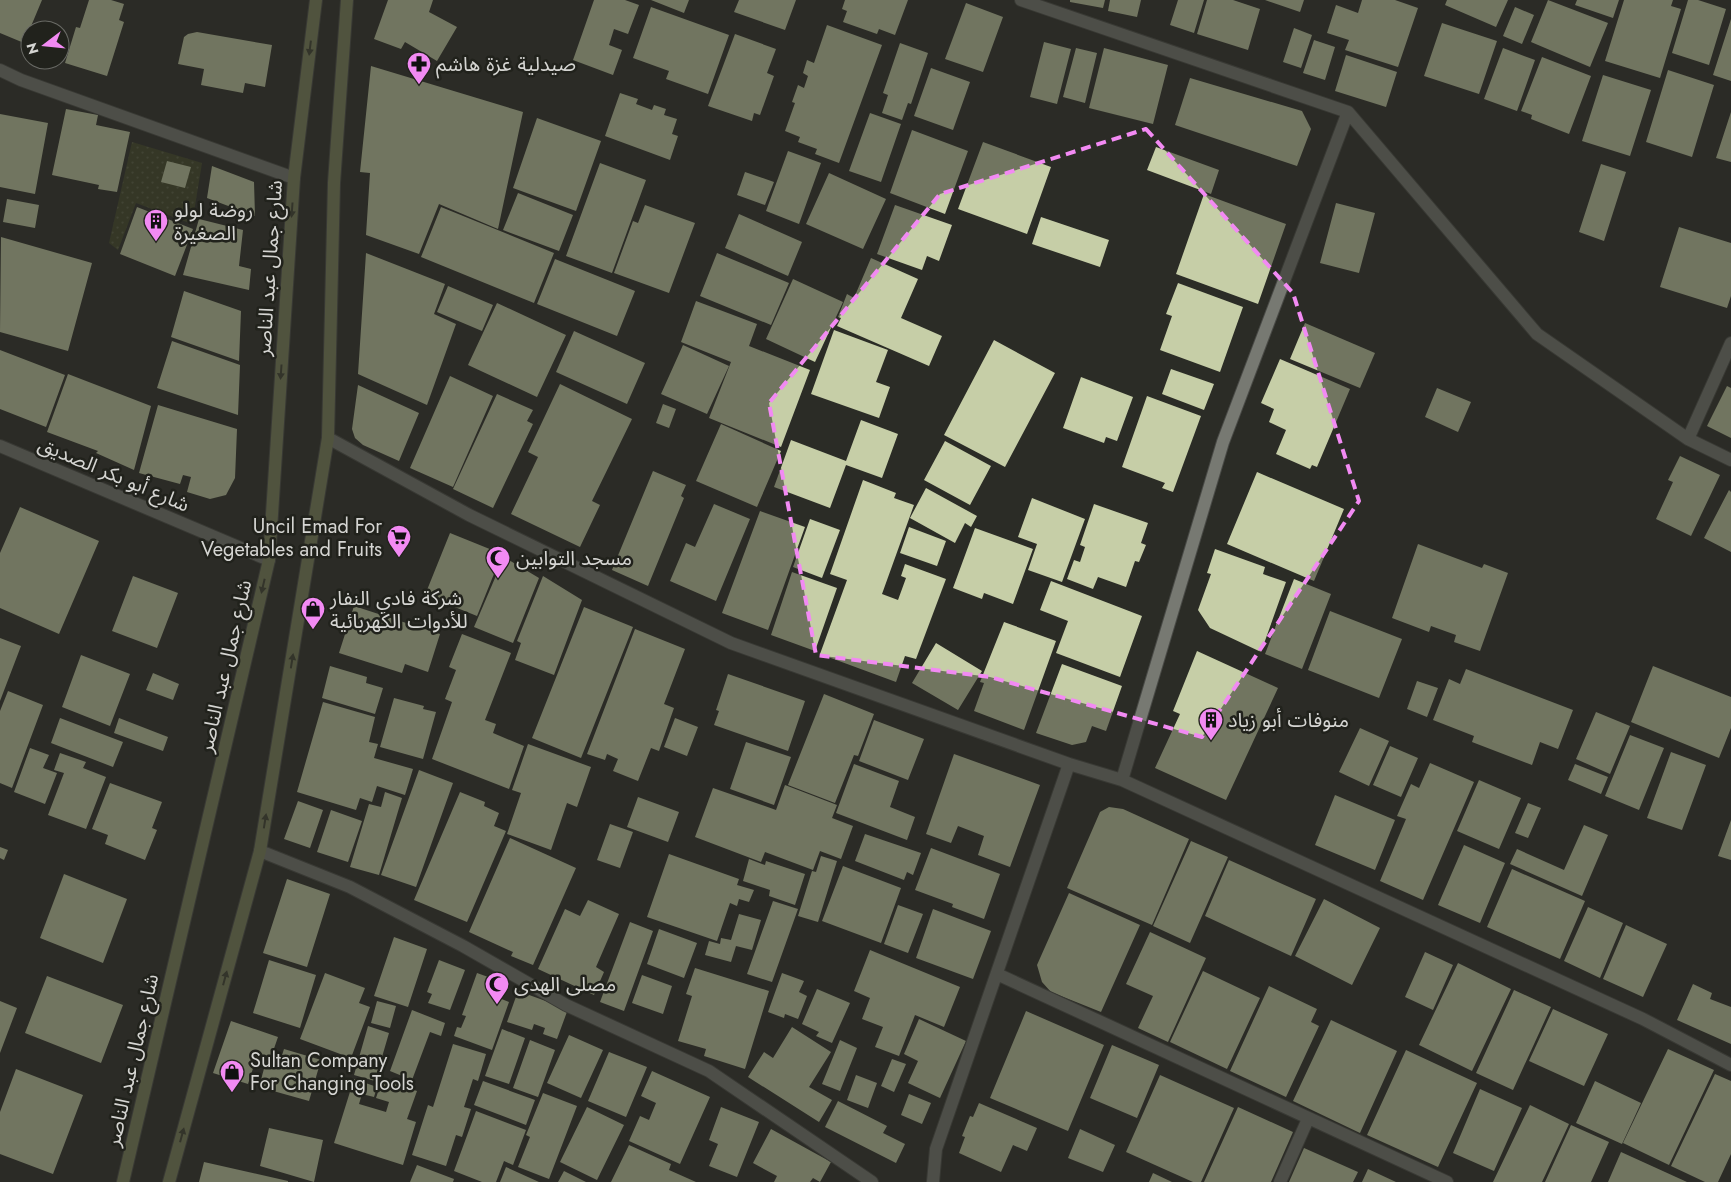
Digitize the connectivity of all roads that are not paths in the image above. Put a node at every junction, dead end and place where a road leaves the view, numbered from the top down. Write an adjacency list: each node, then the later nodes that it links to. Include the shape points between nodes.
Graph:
1 (316, 0): 6 (main road, شارع جمال عبد الناصر, one-way to 6)
2 (347, 0): 8 (main road, via 334,183)
3 (1021, 0): 5 (street)
4 (0, 70): 6 (street)
5 (1348, 112): 9 (street, via 1537,334); 14 (street, via 1223,442)
6 (294, 178): 12 (main road, شارع جمال عبد الناصر, one-way to 12)
7 (1731, 343): 9 (street)
8 (328, 438): 13 (street, via 469,515 731,643); 15 (main road, one-way to 8)
9 (1688, 440): 11 (street)
10 (0, 446): 12 (street, شارع أبو بكر الصديق)
11 (1731, 460)
12 (268, 560): 19 (main road, شارع جمال عبد الناصر, one-way to 19)
13 (1069, 764): 14 (street); 16 (street)
14 (1122, 780): 17 (street, via 1643,1018)
15 (260, 850): 20 (main road, one-way to 15); 21 (street, via 350,888 463,946 566,1005 709,1071)
16 (997, 974): 18 (street); 22 (street, via 936,1149)
17 (1731, 1065)
18 (1308, 1119): 23 (street); 24 (street)
19 (123, 1182)
20 (169, 1182)
21 (872, 1182)
22 (933, 1182)
23 (1280, 1182)
24 (1447, 1182)

